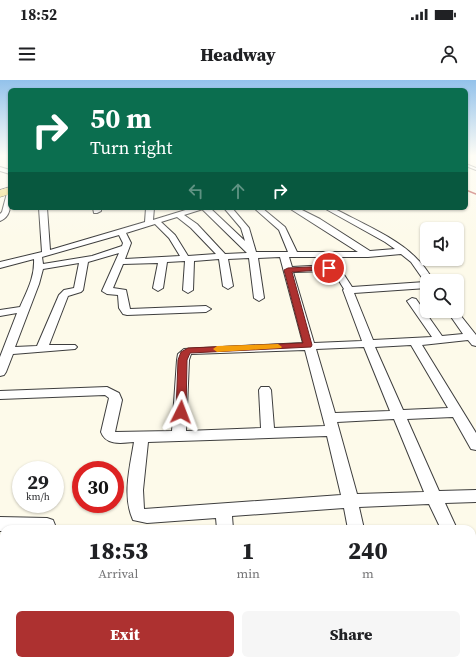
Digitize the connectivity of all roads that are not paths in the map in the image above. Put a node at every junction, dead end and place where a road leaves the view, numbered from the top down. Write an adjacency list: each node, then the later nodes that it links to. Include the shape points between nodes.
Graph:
1 (8, 202): 11 (street, via 6,212)
2 (43, 210): 18 (street)
3 (150, 210): 12 (street)
4 (193, 210): 10 (street)
5 (208, 210): 16 (street)
6 (230, 210): 16 (street, via 245,228)
7 (260, 210): 19 (street, via 282,229)
8 (298, 210): 17 (street)
9 (332, 210): 15 (street, via 388,240)
10 (178, 214): 12 (street); 20 (street, via 194,226)
11 (0, 219)
12 (153, 221): 13 (street); 21 (street, via 172,236)
13 (121, 232): 14 (street, via 127,241); 18 (street)
14 (124, 248): 22 (street); 24 (street)
15 (402, 251): 17 (street); 28 (street, via 414,260)
16 (253, 254): 19 (street); 20 (street); 34 (street)
17 (368, 254): 19 (street)
18 (42, 255): 25 (street); 26 (street)
19 (289, 255): 27 (street)
20 (223, 257): 21 (street); 30 (street)
21 (188, 259): 23 (street); 33 (street)
22 (84, 260): 26 (street); 46 (street, via 78,290 64,295)
23 (163, 261): 24 (street); 31 (street)
24 (119, 262): 37 (street, via 108,291 123,292 124,308 127,312)
25 (0, 265)
26 (40, 267): 36 (street, via 32,294)
27 (288, 270): 32 (street, via 336,269); 44 (street)
28 (424, 274)
29 (420, 285): 32 (street)
30 (228, 286)
31 (158, 288)
32 (350, 289): 43 (street, via 348,290)
33 (188, 290)
34 (259, 298)
35 (412, 301): 40 (street)
36 (24, 309): 38 (street); 47 (street)
37 (206, 309)
38 (0, 313)
39 (458, 318): 41 (street)
40 (439, 339): 41 (street); 42 (street)
41 (474, 339)
42 (415, 342): 43 (street); 51 (street)
43 (368, 343): 44 (street); 52 (street)
44 (308, 345): 53 (street); 55 (street, via 188,351 184,354 183,360)
45 (71, 347): 46 (street)
46 (42, 348): 47 (street)
47 (9, 351): 48 (street)
48 (0, 372)
49 (265, 390): 54 (street)
50 (0, 395): 56 (street, via 107,391 115,396 116,400 109,435 114,438)
51 (457, 412): 52 (street); 57 (street)
52 (400, 416): 53 (street); 59 (street)
53 (332, 424): 54 (street); 60 (street)
54 (268, 433): 55 (street)
55 (179, 436): 56 (street)
56 (142, 438): 61 (street, via 136,490 136,511 139,515)
57 (476, 446)
58 (476, 496): 59 (street)
59 (434, 497): 60 (street); 66 (street)
60 (351, 501): 61 (street); 65 (street)
61 (223, 511): 64 (street)
62 (0, 524): 63 (street)
63 (46, 525)
64 (225, 525)
65 (355, 525)
66 (447, 525)

